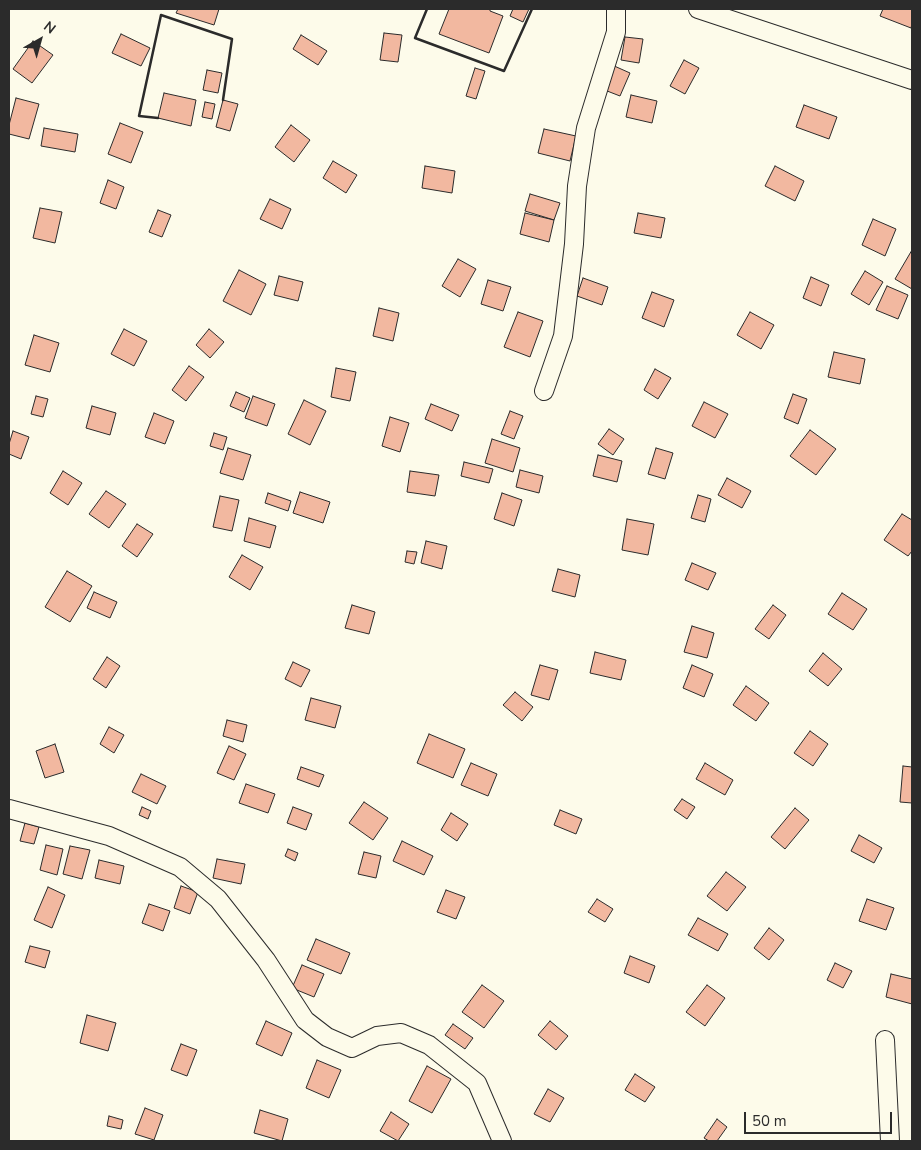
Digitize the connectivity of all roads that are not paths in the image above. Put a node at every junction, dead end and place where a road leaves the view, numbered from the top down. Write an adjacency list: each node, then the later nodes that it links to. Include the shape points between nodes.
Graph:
1 (616, 9): 4 (street, via 616,32 586,128 577,186 563,336)
2 (698, 9): 3 (street)
3 (912, 80)
4 (544, 391)
5 (9, 809): 7 (street, via 109,836 180,867 218,899 266,960 305,1020 327,1037 352,1048 377,1036 401,1033 429,1045 477,1083)
6 (885, 1040): 8 (street)
7 (502, 1141)
8 (890, 1141)

